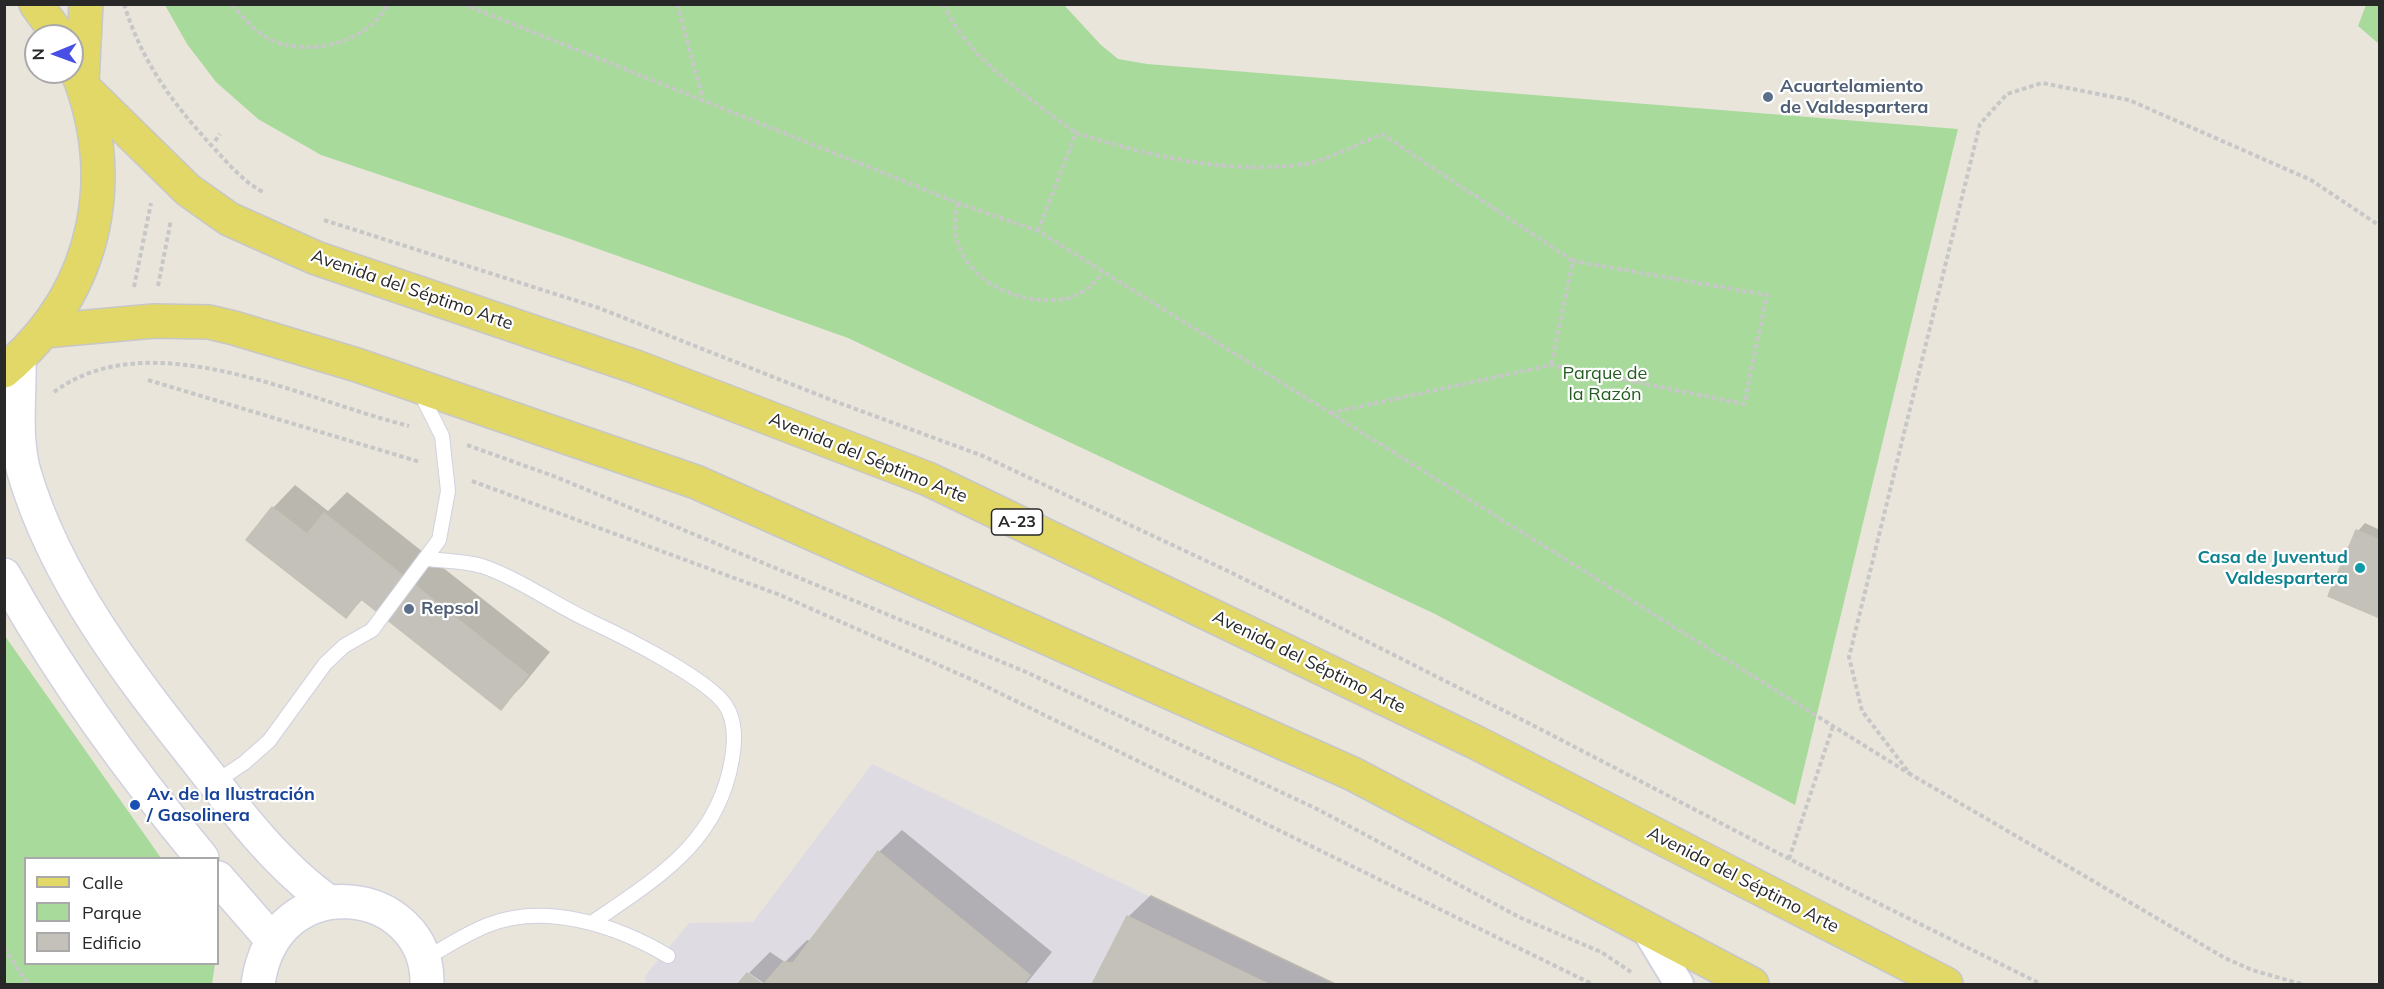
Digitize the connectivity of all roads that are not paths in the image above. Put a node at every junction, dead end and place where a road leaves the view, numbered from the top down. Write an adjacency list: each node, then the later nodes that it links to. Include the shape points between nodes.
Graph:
1 (36, 4): 3 (main road)
2 (86, 4): 4 (main road)
3 (50, 24)
4 (84, 28)
5 (84, 81): 24 (main road, Avenida del Séptimo Arte / A-23, via 188,189 229,219 316,258 636,367 928,479 1477,743)
6 (82, 84): 7 (main road, via 99,157 95,215 79,272)
7 (44, 331): 8 (main road); 9 (main road, via 154,321 209,322)
8 (12, 365): 12 (street, via 21,457 46,529 112,649)
9 (416, 385): 10 (lane, via 442,436 448,491 440,540); 17 (main road, via 707,487 1353,774)
10 (428, 559): 12 (lane, via 372,630 344,646 324,664 268,741); 16 (lane, via 482,567 643,646 712,691 733,721 735,745 729,778 715,813 694,845 666,871)
11 (4, 575): 13 (street, via 94,721)
12 (214, 783): 15 (street, via 285,865)
13 (201, 857)
14 (219, 879): 18 (street)
15 (329, 902): 18 (street, via 296,915); 20 (street, via 363,904 394,918 416,944)
16 (592, 922): 19 (lane, via 642,941); 20 (lane, via 552,917 490,924)
17 (1645, 928): 22 (street); 23 (main road)
18 (272, 940): 21 (street, via 264,954)
19 (668, 956)
20 (425, 972)
21 (258, 984)
22 (1679, 984)
23 (1752, 984)
24 (1946, 984)

